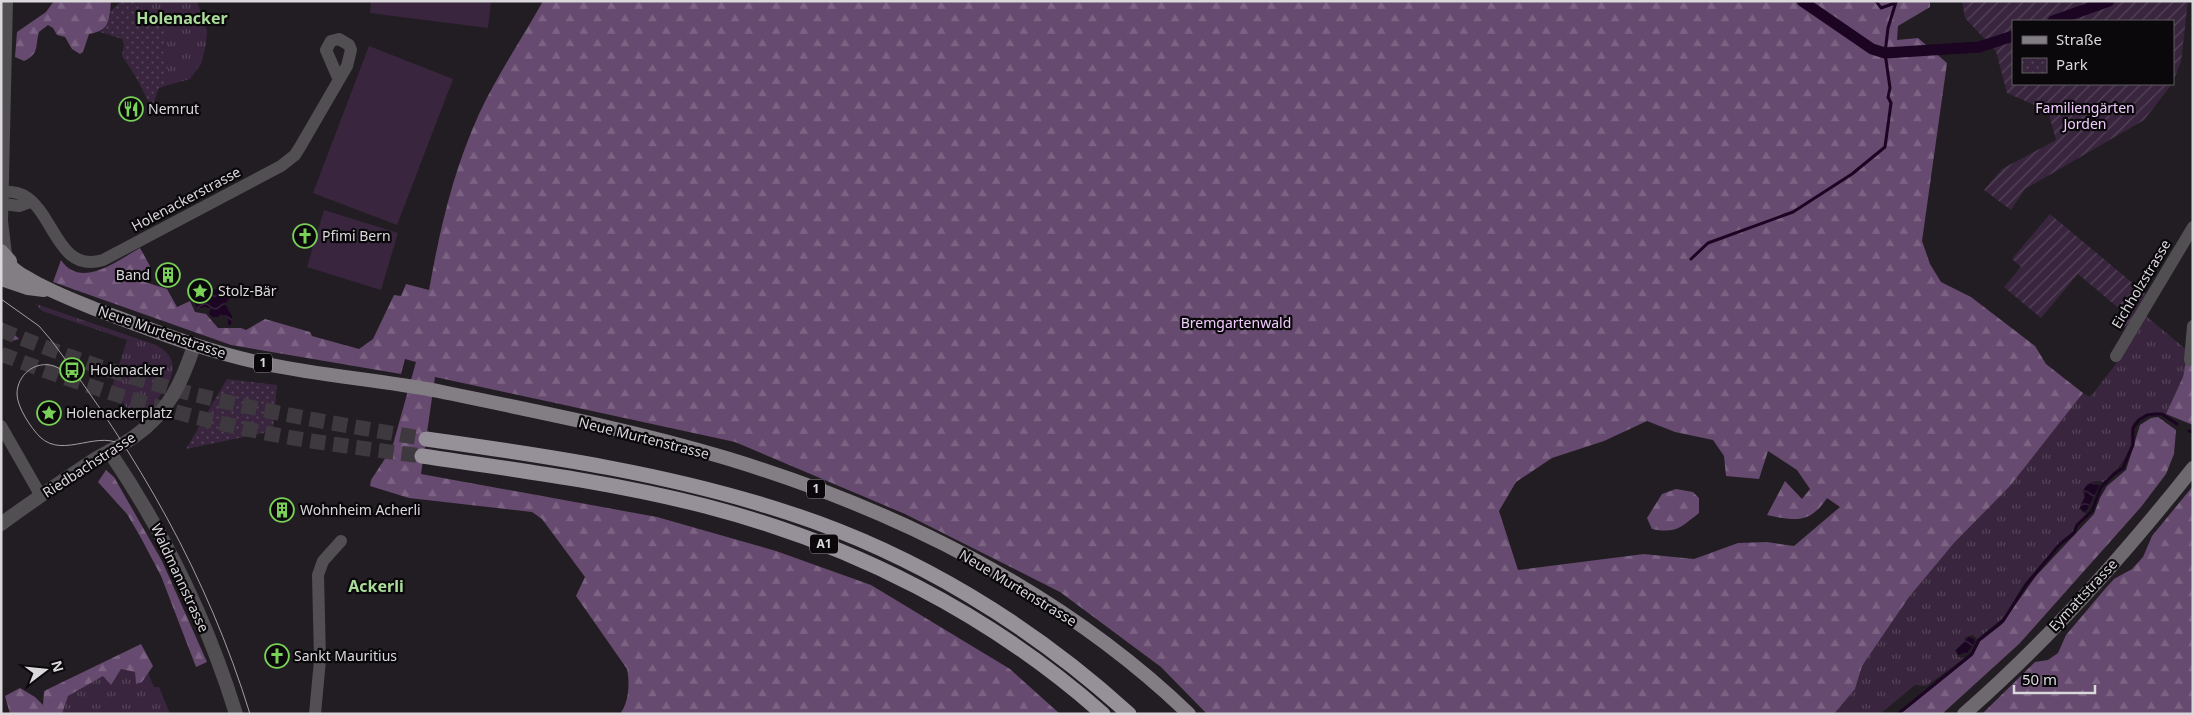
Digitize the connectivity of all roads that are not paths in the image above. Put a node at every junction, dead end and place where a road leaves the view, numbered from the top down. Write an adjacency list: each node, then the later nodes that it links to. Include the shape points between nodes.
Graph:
1 (7, 1): 3 (street)
2 (339, 80): 4 (street, Holenackerstrasse, via 300,147 288,161 102,260 84,262 70,256)
3 (4, 191): 4 (street, Holenackerstrasse, via 24,195); 5 (street)
4 (30, 202): 5 (street, via 19,206)
5 (4, 204): 6 (street)
6 (2, 222): 8 (street)
7 (2193, 227): 13 (street, Eichholzstrasse)
8 (6, 257): 9 (main road, via 7,273); 10 (main road, Neue Murtenstrasse / 1, via 14,271)
9 (1, 279): 10 (main road, Neue Murtenstrasse / 1)
10 (47, 290): 12 (main road, Neue Murtenstrasse / 1)
11 (2193, 326): 14 (street)
12 (194, 346): 17 (street, Riedbachstrasse, via 182,381 161,412 134,437); 27 (main road, Neue Murtenstrasse / 1, via 267,364 408,385 557,417 707,453 807,486 919,532 1024,588 1112,648)
13 (2116, 356)
14 (2190, 360)
15 (1, 426): 20 (street)
16 (426, 439): 26 (highway, A1, via 652,476 736,496 832,528 898,557 974,598 1046,646)
17 (109, 451): 20 (street, Riedbachstrasse); 23 (street, Waldmannstrasse, via 142,500 176,563)
18 (422, 456): 25 (highway, A1, via 648,493 731,513 812,539 889,572 964,613 1035,659)
19 (2193, 468): 28 (main road, Eymattstrasse, via 2095,582)
20 (42, 496): 21 (street, Riedbachstrasse)
21 (1, 524)
22 (341, 541): 24 (street, via 323,561 318,575 320,660)
23 (236, 714)
24 (315, 714)
25 (1103, 714)
26 (1129, 714)
27 (1189, 714)
28 (1964, 714)

